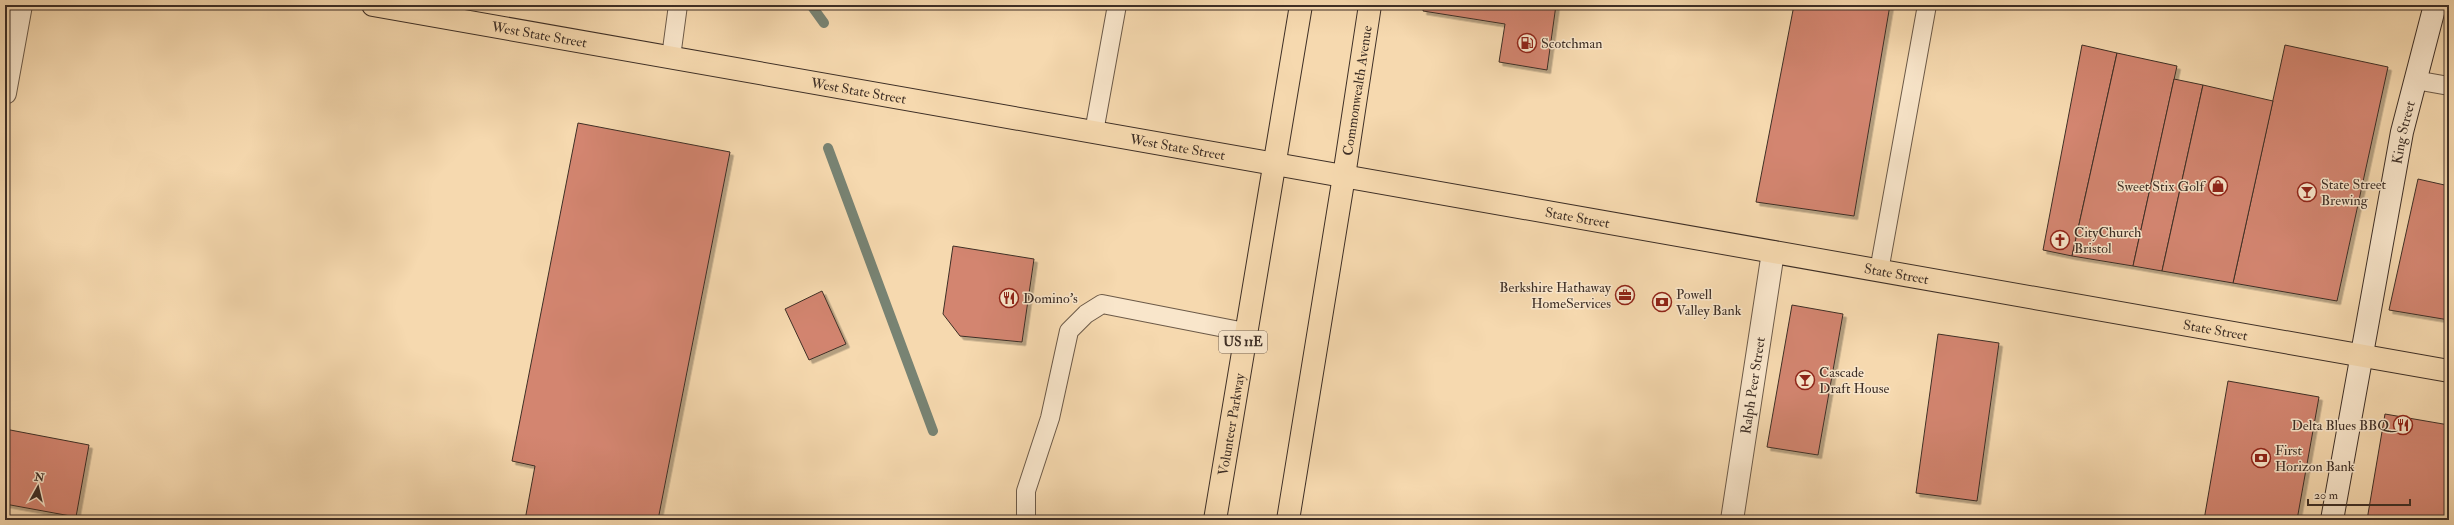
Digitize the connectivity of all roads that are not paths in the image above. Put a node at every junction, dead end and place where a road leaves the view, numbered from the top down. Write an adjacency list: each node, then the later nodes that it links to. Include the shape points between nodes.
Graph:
1 (21, 5): 14 (street)
2 (373, 5): 11 (main road, West State Street)
3 (678, 5): 11 (lane)
4 (1117, 5): 15 (lane)
5 (1301, 5): 16 (main road, US 11E)
6 (1370, 5): 17 (main road, Commonwealth Avenue)
7 (1927, 5): 19 (lane)
8 (2435, 5): 12 (street, King Street)
9 (2446, 5): 10 (street)
10 (2449, 6)
11 (671, 57): 15 (main road, West State Street)
12 (2415, 80): 13 (lane); 21 (street, King Street, via 2400,139)
13 (2449, 86)
14 (5, 93)
15 (1094, 132): 16 (main road, West State Street)
16 (1275, 164): 17 (main road, West State Street); 20 (main road, Volunteer Parkway / US 11E)
17 (1344, 176): 18 (main road, State Street); 25 (main road)
18 (1773, 252): 19 (main road, State Street); 26 (street, Ralph Peer Street)
19 (1879, 271): 21 (main road, State Street)
20 (1245, 332): 23 (lane, via 1102,304 1086,314 1069,331 1050,418 1026,491); 24 (main road, Volunteer Parkway / US 11E)
21 (2360, 356): 22 (main road, State Street); 27 (street, King Street)
22 (2449, 371)
23 (1026, 520)
24 (1214, 520)
25 (1288, 520)
26 (1732, 520)
27 (2332, 520)

